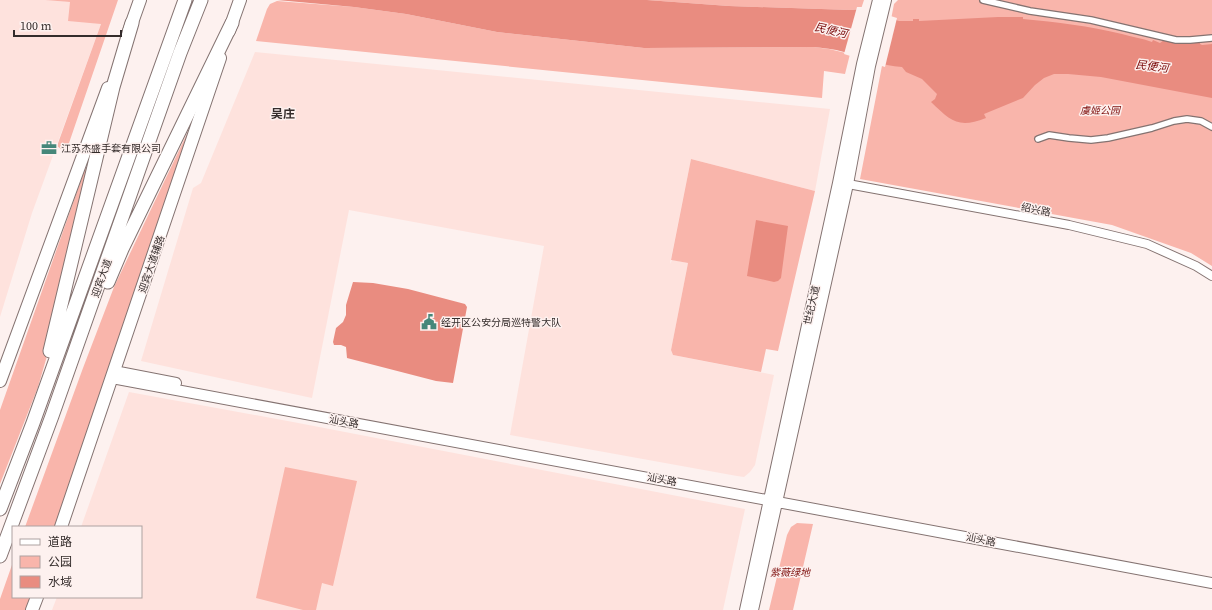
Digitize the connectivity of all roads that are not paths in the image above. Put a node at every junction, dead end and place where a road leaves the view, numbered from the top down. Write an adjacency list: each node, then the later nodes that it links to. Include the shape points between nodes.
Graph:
1 (140, 0): 8 (main road)
2 (185, 0): 19 (highway, 迎宾大道)
3 (201, 0): 18 (highway, 迎宾大道)
4 (892, 0): 7 (street)
5 (983, 0): 10 (street, via 1030,11 1091,20 1176,40)
6 (240, 1): 9 (main road, 迎宾大道辅路)
7 (880, 6): 11 (street, 世纪大道)
8 (132, 23): 17 (main road); 19 (highway, via 113,87)
9 (232, 23): 16 (main road, 迎宾大道辅路); 18 (highway, via 122,249)
10 (1212, 38)
11 (866, 65): 14 (street, 世纪大道); 20 (street, 世纪大道, via 838,183)
12 (1212, 127): 13 (street, via 1201,121 1187,119 1108,138 1091,140 1049,135)
13 (1038, 139)
14 (848, 184): 15 (street, 绍兴路, via 1069,225 1147,244); 20 (street, 世纪大道)
15 (1212, 276)
16 (113, 374): 20 (street, 汕头路); 22 (main road, 迎宾大道辅路)
17 (0, 380)
18 (52, 416): 23 (highway, 迎宾大道)
19 (33, 423): 21 (highway, 迎宾大道)
20 (773, 497): 24 (street, 汕头路); 25 (street, 汕头路); 28 (street, 世纪大道); 29 (street, 世纪大道)
21 (0, 509)
22 (61, 526)
23 (0, 556)
24 (1212, 577)
25 (1212, 583)
26 (37, 598): 27 (main road)
27 (32, 610)
28 (745, 610)
29 (754, 610)

